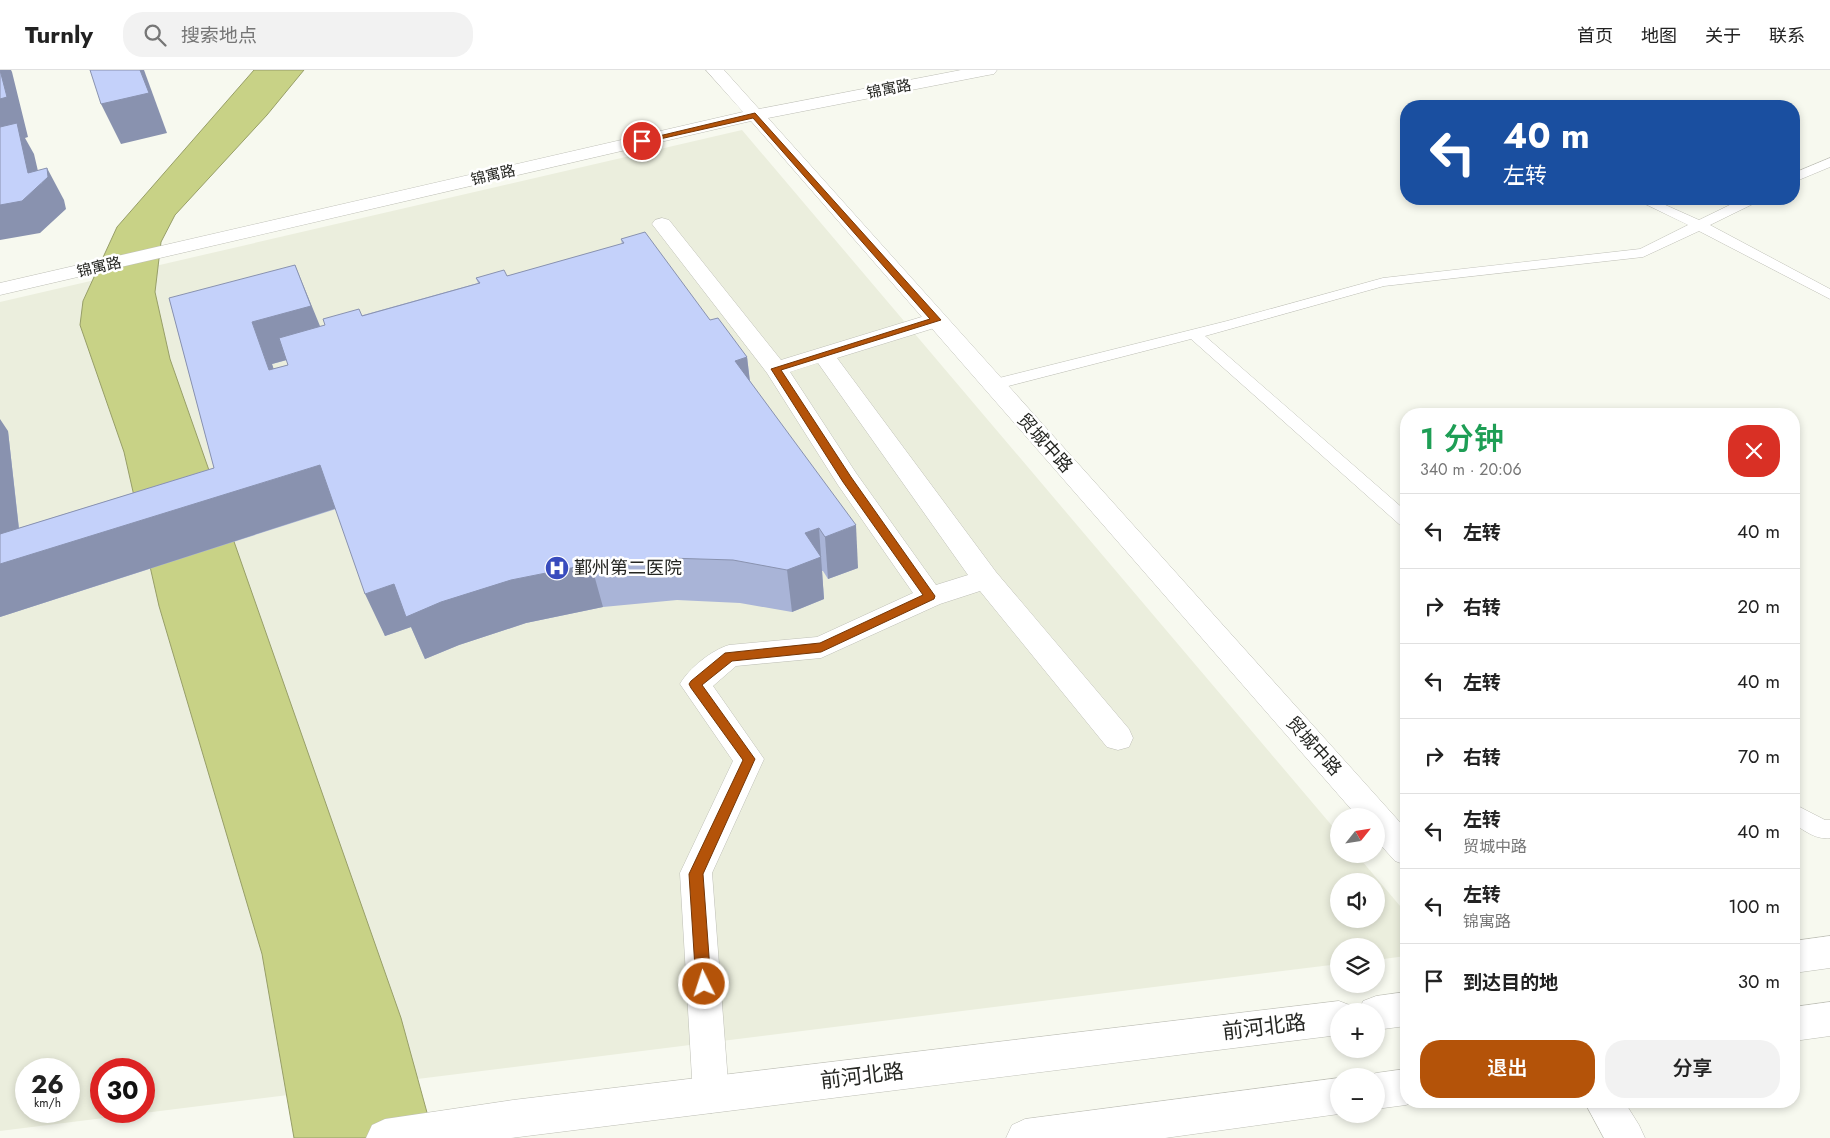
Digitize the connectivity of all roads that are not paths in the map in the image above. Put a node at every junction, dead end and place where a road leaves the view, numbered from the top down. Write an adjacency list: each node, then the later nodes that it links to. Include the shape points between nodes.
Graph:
1 (715, 70): 3 (street, 贸城中路)
2 (988, 70): 3 (street, 锦寓路)
3 (755, 115): 10 (street, 锦寓路); 12 (street, 贸城中路)
4 (1830, 162): 5 (lane)
5 (1800, 175)
6 (1655, 205): 9 (lane)
7 (1740, 205): 9 (lane)
8 (662, 224): 15 (street)
9 (1699, 225): 11 (lane); 13 (lane, via 1642,254 1382,282)
10 (0, 289)
11 (1830, 296)
12 (936, 320): 14 (street); 16 (street, 贸城中路)
13 (1194, 334): 16 (lane); 17 (lane)
14 (823, 354): 15 (street); 18 (street)
15 (776, 369): 19 (street, via 847,479)
16 (994, 385): 21 (street, 贸城中路)
17 (1400, 516)
18 (986, 579): 19 (street); 20 (street)
19 (930, 596): 35 (street, via 821,647 729,656 695,684 749,759 696,874)
20 (1118, 738)
21 (1368, 808)
22 (1800, 817): 24 (lane, via 1822,830)
23 (1385, 827): 25 (street, 贸城中路)
24 (1830, 829)
25 (1400, 844)
26 (1830, 952): 27 (street)
27 (1800, 956)
28 (1400, 1011): 29 (street)
29 (1385, 1012)
30 (1330, 1019): 35 (street, 前河北路)
31 (1830, 1019): 32 (street)
32 (1800, 1023)
33 (1400, 1088): 34 (street)
34 (1385, 1090)
35 (711, 1095): 38 (street, 前河北路)
36 (1330, 1097): 39 (street)
37 (1607, 1108): 40 (street)
38 (385, 1138)
39 (1025, 1138)
40 (1626, 1138)

